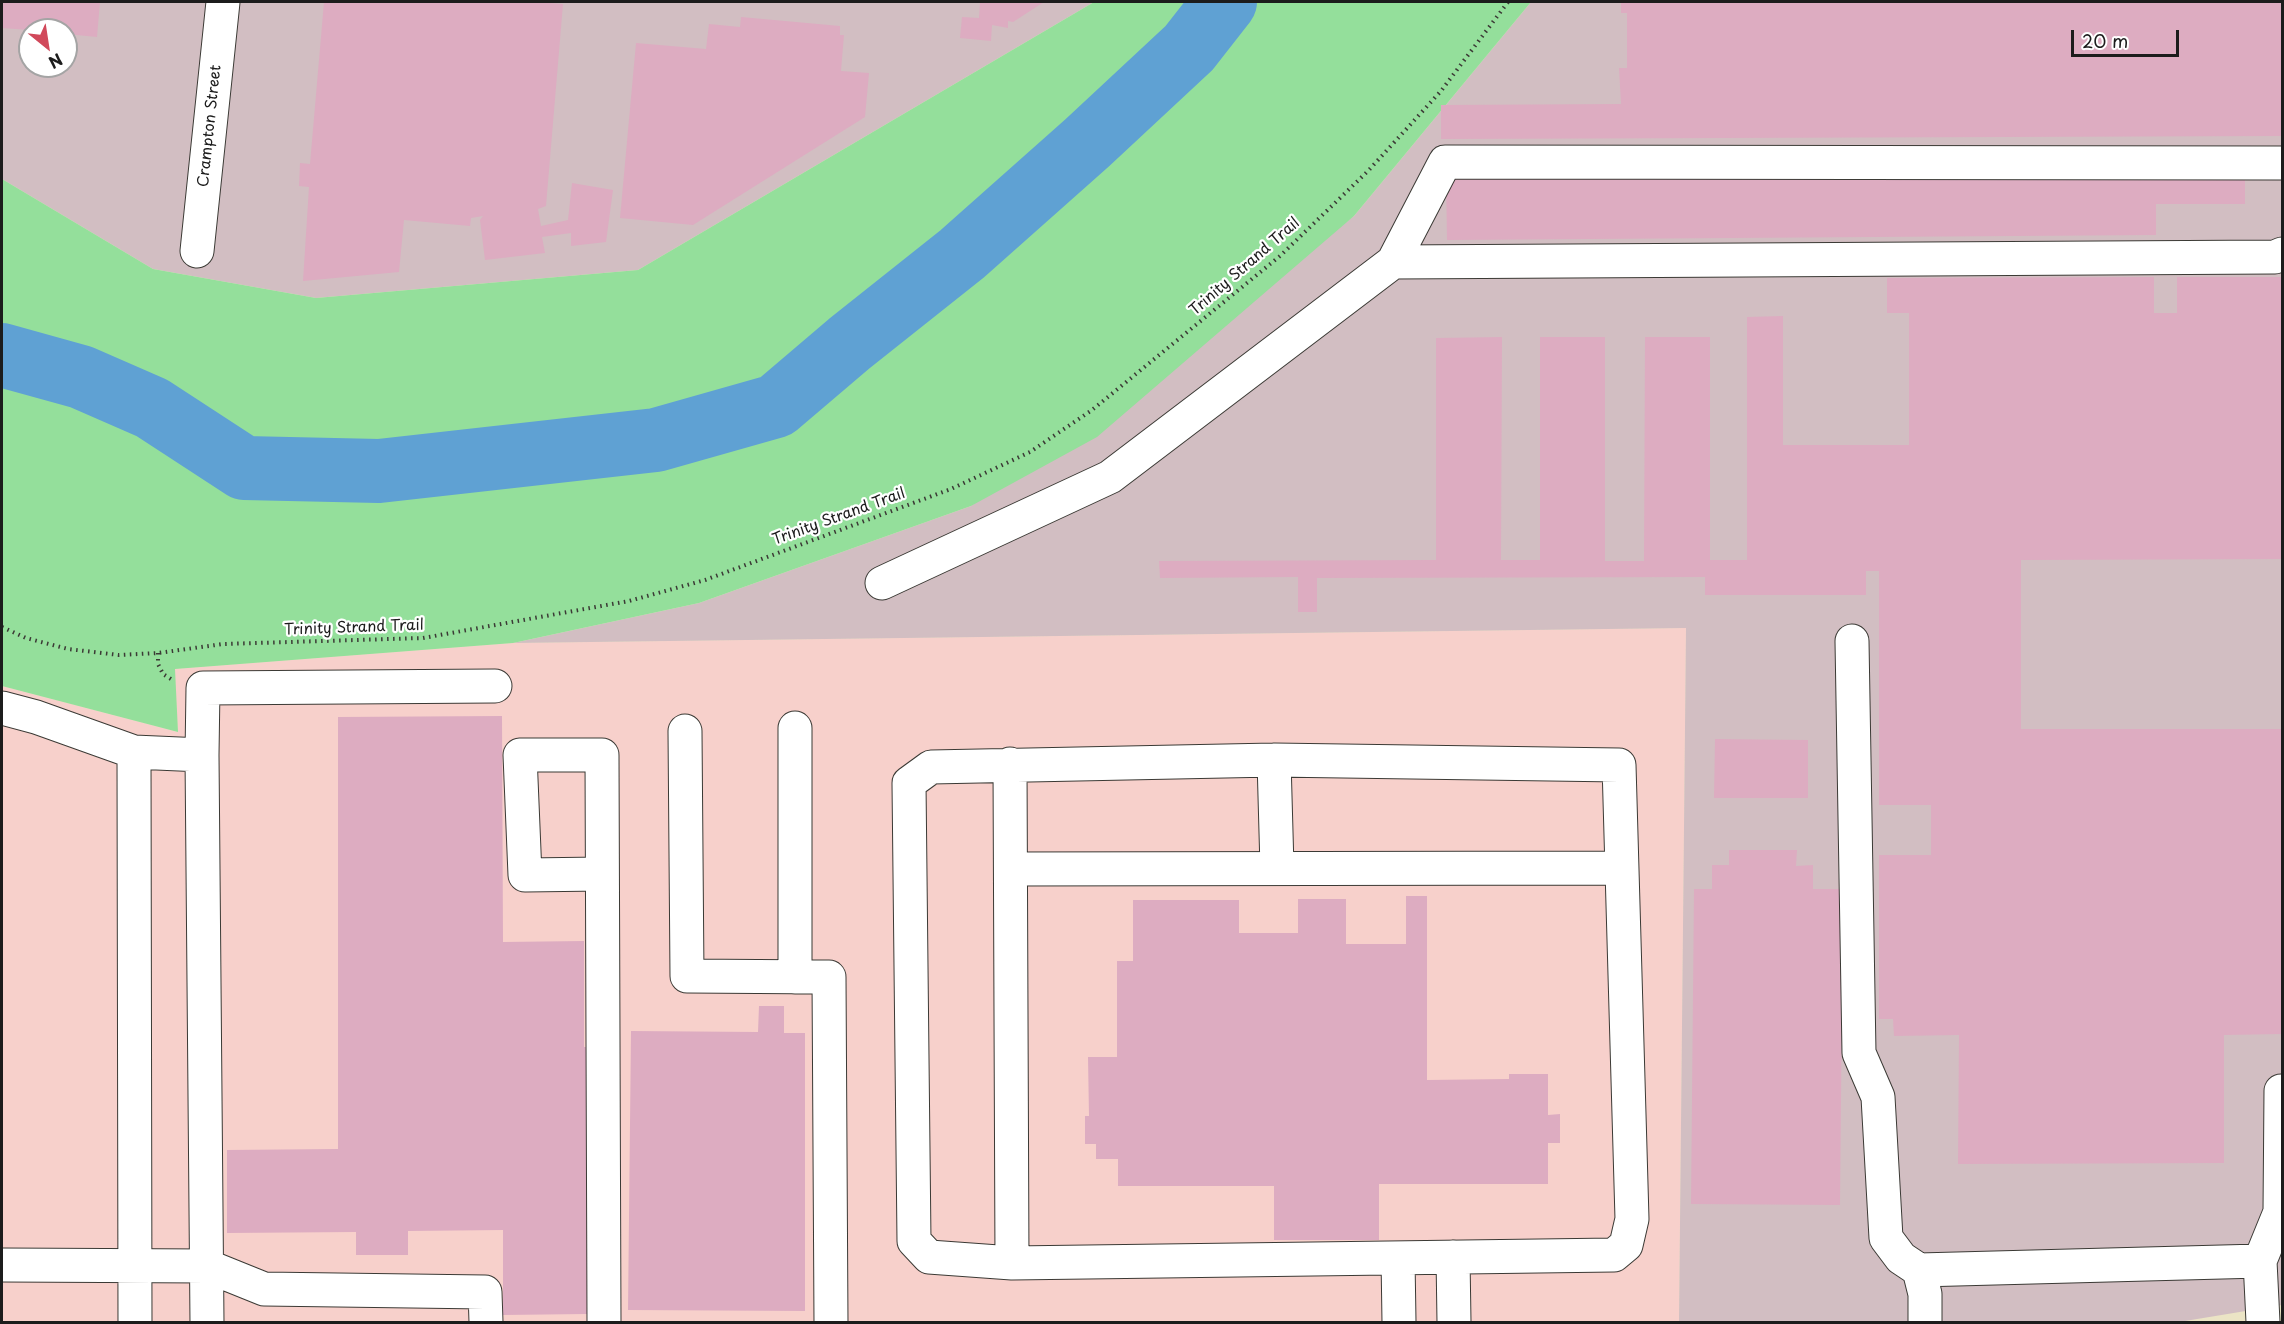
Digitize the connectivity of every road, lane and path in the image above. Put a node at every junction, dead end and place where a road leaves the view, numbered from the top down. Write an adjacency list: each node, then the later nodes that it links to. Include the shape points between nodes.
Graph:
1 (223, 2): 4 (street, Crampton Street)
2 (1508, 2): 8 (path, Trinity Strand Trail, via 1441,91 1368,171 1280,256 1092,411 1030,452 951,489 705,580 629,601 423,638 223,644 119,655 68,649)
3 (2283, 163): 6 (street, via 1444,162)
4 (197, 251)
5 (2283, 254): 6 (street)
6 (1393, 262): 7 (street, via 1110,477)
7 (882, 583)
8 (2, 627)
9 (1852, 641): 32 (street, via 1859,1053 1878,1097 1886,1238 1901,1258)
10 (495, 686): 15 (street, via 203,688)
11 (2, 708): 14 (street)
12 (795, 728): 22 (street)
13 (685, 731): 22 (street, via 687,976)
14 (134, 752): 15 (street); 31 (street)
15 (202, 755): 30 (street)
16 (1274, 760): 17 (street); 18 (street); 19 (street, via 1619,765)
17 (1010, 764): 20 (street); 28 (street, via 931,767 909,783 914,1241 929,1257)
18 (1277, 868): 19 (street); 20 (street)
19 (1622, 868): 25 (street, via 1632,1219 1626,1245 1614,1255)
20 (1011, 869): 28 (street)
21 (602, 874): 36 (street)
22 (795, 977): 37 (street, via 829,977)
23 (2283, 1091): 24 (street)
24 (2281, 1212): 27 (street)
25 (1454, 1257): 26 (street); 39 (street)
26 (1398, 1258): 28 (street); 38 (street)
27 (2260, 1261): 32 (street); 41 (street)
28 (1012, 1263)
29 (2, 1265): 31 (street)
30 (207, 1266): 31 (street); 34 (street); 35 (street, via 264,1289 485,1292)
31 (135, 1267): 33 (street)
32 (1918, 1270): 40 (street, via 1925,1294)
33 (135, 1323)
34 (207, 1323)
35 (486, 1323)
36 (604, 1323)
37 (831, 1323)
38 (1398, 1323)
39 (1454, 1323)
40 (1924, 1323)
41 (2264, 1323)

